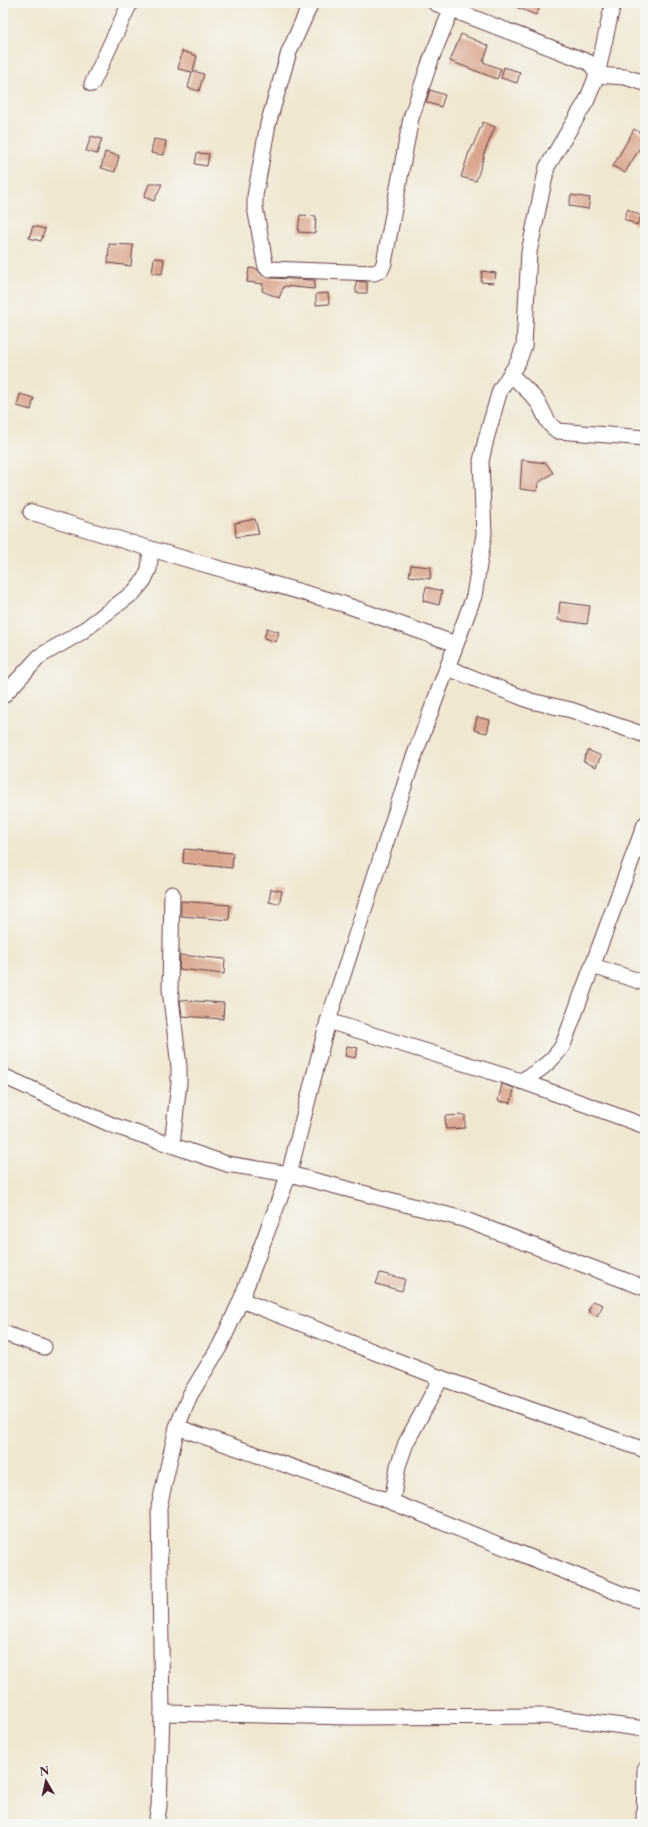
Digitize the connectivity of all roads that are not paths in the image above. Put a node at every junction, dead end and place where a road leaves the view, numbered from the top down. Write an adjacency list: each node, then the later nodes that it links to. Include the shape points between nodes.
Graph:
1 (130, 3): 8 (street)
2 (310, 3): 5 (street, via 289,52 268,124 255,196 265,263 270,269 374,272 381,270 412,118 431,59)
3 (435, 3): 5 (street)
4 (613, 3): 6 (street)
5 (453, 6): 6 (street, via 588,62)
6 (597, 75): 7 (street, via 625,77); 9 (street, via 587,100 547,167 529,252 524,346)
7 (645, 82)
8 (92, 84)
9 (510, 374): 10 (street, via 530,393 551,427 558,431); 13 (street, via 500,390 481,461 484,534 474,596)
10 (645, 438)
11 (31, 512): 12 (street)
12 (151, 549): 13 (street, via 343,604); 15 (street, via 149,569 134,592 80,633 40,656)
13 (456, 644): 14 (street)
14 (448, 668): 16 (street, via 531,701 571,710); 21 (street, via 412,762)
15 (3, 696)
16 (645, 735)
17 (644, 828): 19 (street)
18 (172, 894): 25 (street, via 170,989 179,1067)
19 (593, 966): 20 (street); 23 (street, via 563,1045 555,1058 544,1068)
20 (645, 983)
21 (328, 1021): 23 (street); 26 (street)
22 (3, 1076): 25 (street, via 112,1125)
23 (521, 1081): 24 (street)
24 (645, 1126)
25 (172, 1145): 26 (street, via 227,1164)
26 (289, 1174): 27 (street, via 463,1219); 28 (street)
27 (645, 1288)
28 (241, 1300): 31 (street); 32 (street, via 220,1346 190,1395)
29 (3, 1333): 30 (street)
30 (44, 1347)
31 (441, 1378): 33 (street); 34 (street, via 406,1443 398,1466)
32 (177, 1427): 34 (street); 36 (street, via 159,1507)
33 (645, 1450)
34 (392, 1502): 35 (street)
35 (645, 1602)
36 (162, 1713): 37 (street, via 547,1716); 39 (street, via 159,1806)
37 (645, 1729)
38 (645, 1769): 40 (street)
39 (156, 1824)
40 (644, 1824)

